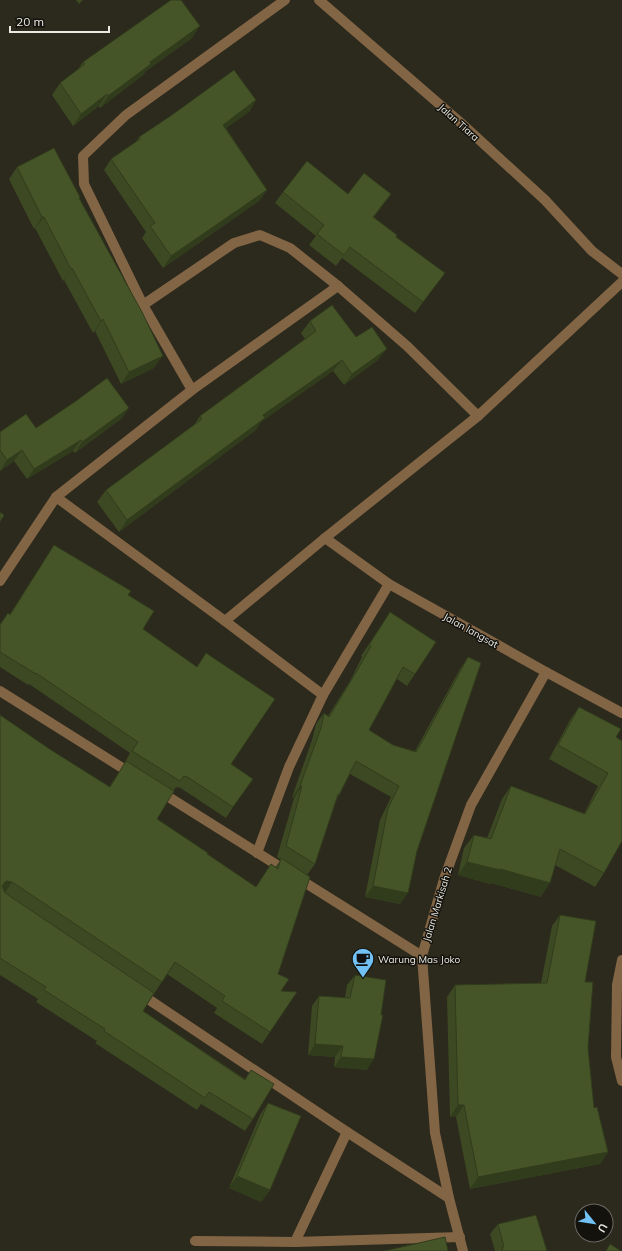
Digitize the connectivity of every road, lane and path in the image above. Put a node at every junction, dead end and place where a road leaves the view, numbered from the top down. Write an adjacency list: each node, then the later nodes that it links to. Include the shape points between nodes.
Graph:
1 (285, 0): 6 (street, via 126,115 83,156 84,184)
2 (319, 0): 3 (street, Jalan Tiara, via 461,123 545,200 592,251)
3 (622, 274)
4 (622, 282): 8 (street)
5 (338, 286): 6 (street, via 290,248 260,235 234,243); 7 (street); 8 (street, via 407,346)
6 (143, 305): 7 (street)
7 (192, 390): 9 (street)
8 (478, 416): 10 (street)
9 (56, 497): 11 (street); 13 (street)
10 (325, 538): 12 (street, Jalan langsat); 13 (street)
11 (0, 581)
12 (389, 584): 14 (street, Jalan langsat); 16 (street)
13 (225, 621): 16 (street)
14 (546, 672): 17 (street, Jalan langsat); 19 (street, Jalan Markisah 2, via 471,805 444,879)
15 (0, 691): 18 (street)
16 (323, 695): 18 (street, via 289,768)
17 (622, 713)
18 (257, 853): 19 (street)
19 (422, 956): 24 (street, Jalan Markisah 2, via 435,1133)
20 (622, 960): 22 (street, via 617,985 616,1057)
21 (131, 987): 23 (street)
22 (622, 1081)
23 (347, 1132): 24 (street); 27 (street)
24 (449, 1198): 25 (street, Jalan Markisah 2)
25 (460, 1237): 27 (street); 28 (street, Jalan Markisah 2)
26 (195, 1241): 27 (street)
27 (294, 1242)
28 (463, 1251)

